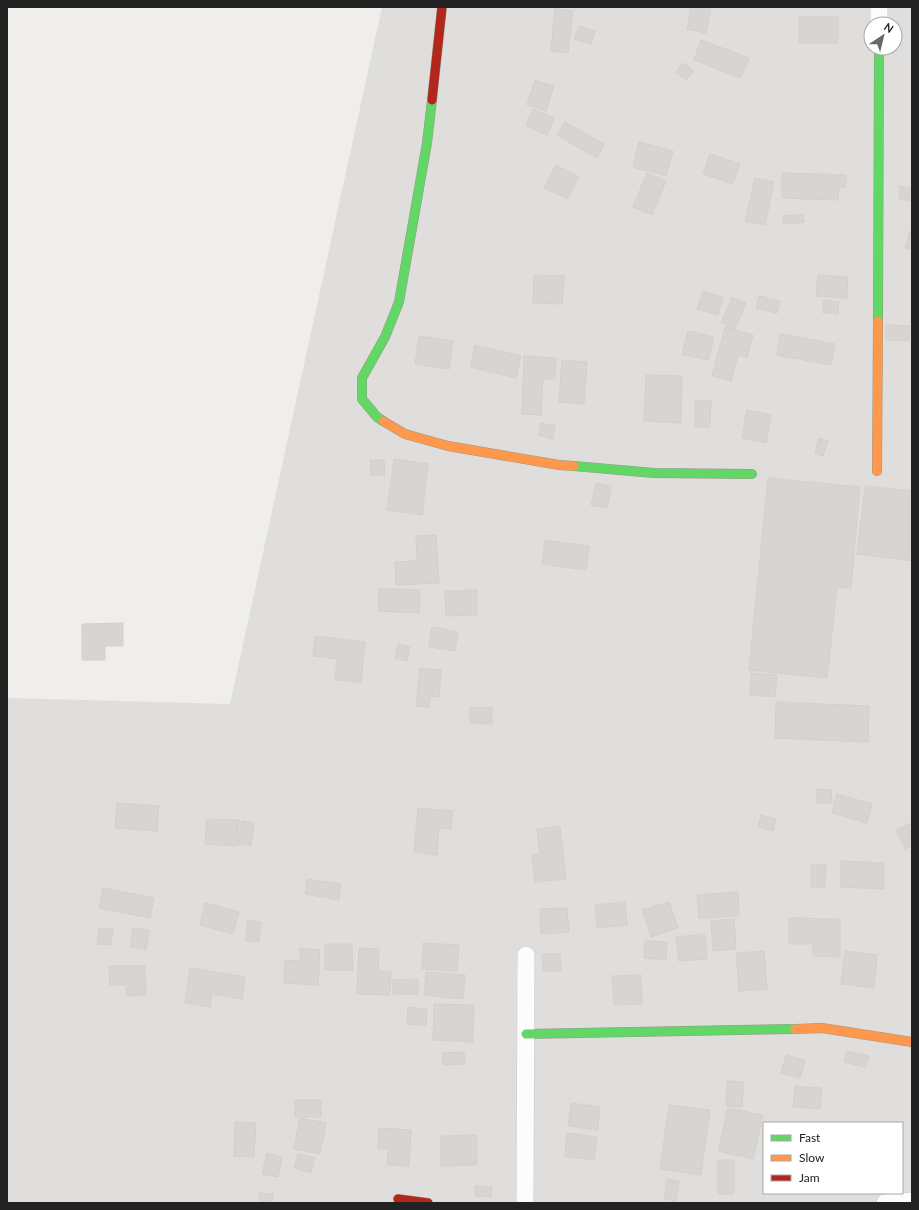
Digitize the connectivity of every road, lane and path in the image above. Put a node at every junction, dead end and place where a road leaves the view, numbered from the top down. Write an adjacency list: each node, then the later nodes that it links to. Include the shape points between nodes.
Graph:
1 (442, 7): 4 (street, via 427,143 399,302 385,337 362,378 362,399 378,417 405,434 448,446 559,465 654,473)
2 (879, 56): 3 (street)
3 (877, 471)
4 (752, 474)
5 (526, 955): 6 (street)
6 (526, 1034): 7 (street, via 822,1028); 11 (street)
7 (912, 1042)
8 (398, 1200): 10 (street)
9 (912, 1201): 12 (street)
10 (428, 1203)
11 (525, 1203)
12 (885, 1203)

